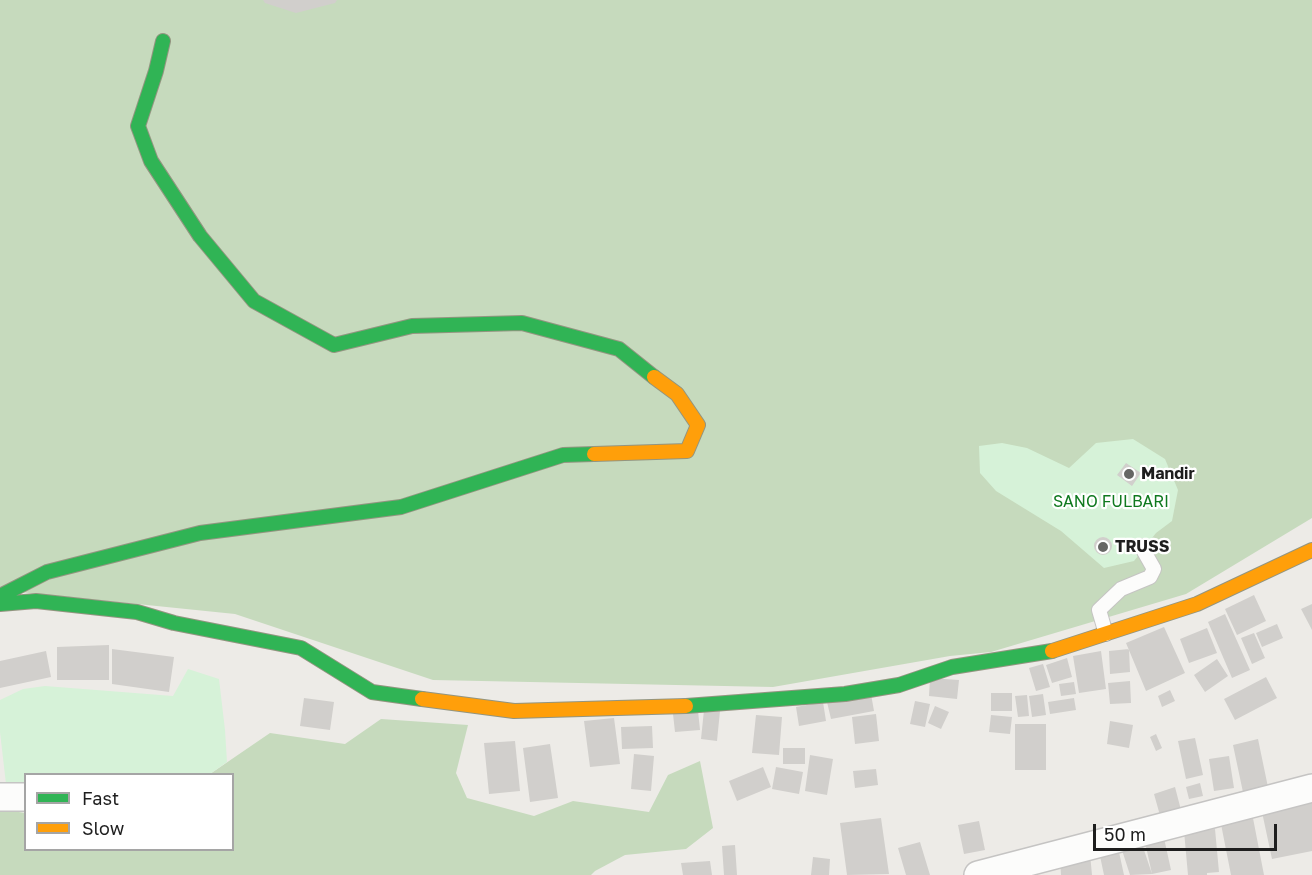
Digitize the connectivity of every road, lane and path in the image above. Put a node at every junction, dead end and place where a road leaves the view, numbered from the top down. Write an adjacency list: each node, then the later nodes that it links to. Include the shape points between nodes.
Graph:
1 (163, 41): 4 (street, via 138,126 151,162 201,236 254,301 334,345 412,326 522,323 619,349 676,394 698,425 687,451 563,455 401,507 200,533 104,556 47,572)
2 (1141, 546): 6 (lane, via 1154,569 1150,577 1121,589 1099,610)
3 (1312, 550): 6 (street, via 1197,604)
4 (0, 596)
5 (0, 604): 6 (street, via 36,601 137,612 174,624 300,648 372,692 514,711 653,708 845,694 899,686 952,667 1046,653)
6 (1106, 634)
7 (1312, 788): 10 (street)
8 (0, 797): 9 (street)
9 (24, 797)
10 (978, 875)

